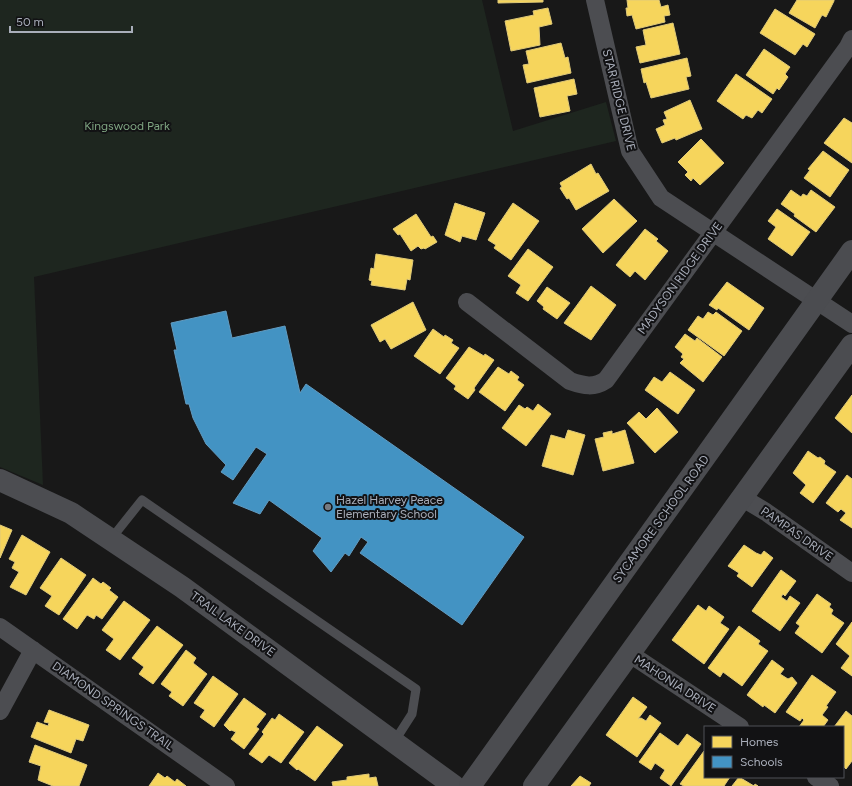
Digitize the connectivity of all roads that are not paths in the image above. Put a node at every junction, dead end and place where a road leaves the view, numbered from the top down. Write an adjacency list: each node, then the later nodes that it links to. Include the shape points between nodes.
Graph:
1 (594, 0): 3 (street, STAR RIDGE DRIVE, via 630,151 661,198)
2 (852, 40): 3 (street, MADYSON RIDGE DRIVE)
3 (714, 232): 5 (street, STAR RIDGE DRIVE); 6 (street, MADYSON RIDGE DRIVE, via 606,380 599,385 582,386 570,381)
4 (852, 251): 5 (main road, SYCAMORE SCHOOL ROAD)
5 (818, 300): 7 (street, STAR RIDGE DRIVE); 22 (main road, SYCAMORE SCHOOL ROAD)
6 (467, 302)
7 (852, 324)
8 (852, 345): 10 (main road)
9 (0, 480): 11 (street, TRAIL LAKE DRIVE, via 71,513)
10 (741, 497): 12 (street, PAMPAS DRIVE); 15 (main road)
11 (111, 539): 18 (street, TRAIL LAKE DRIVE, via 182,587); 18 (lane, via 142,500 416,689 412,714)
12 (852, 573)
13 (0, 627): 14 (street, DIAMOND SPRINGS TRAIL)
14 (33, 650): 16 (street); 20 (street, DIAMOND SPRINGS TRAIL)
15 (630, 654): 17 (street, MAHONIA DRIVE); 23 (main road)
16 (0, 711)
17 (738, 726)
18 (394, 742): 21 (street, TRAIL LAKE DRIVE)
19 (818, 778): 24 (street)
20 (226, 786)
21 (454, 786)
22 (470, 786)
23 (534, 786)
24 (830, 786)

